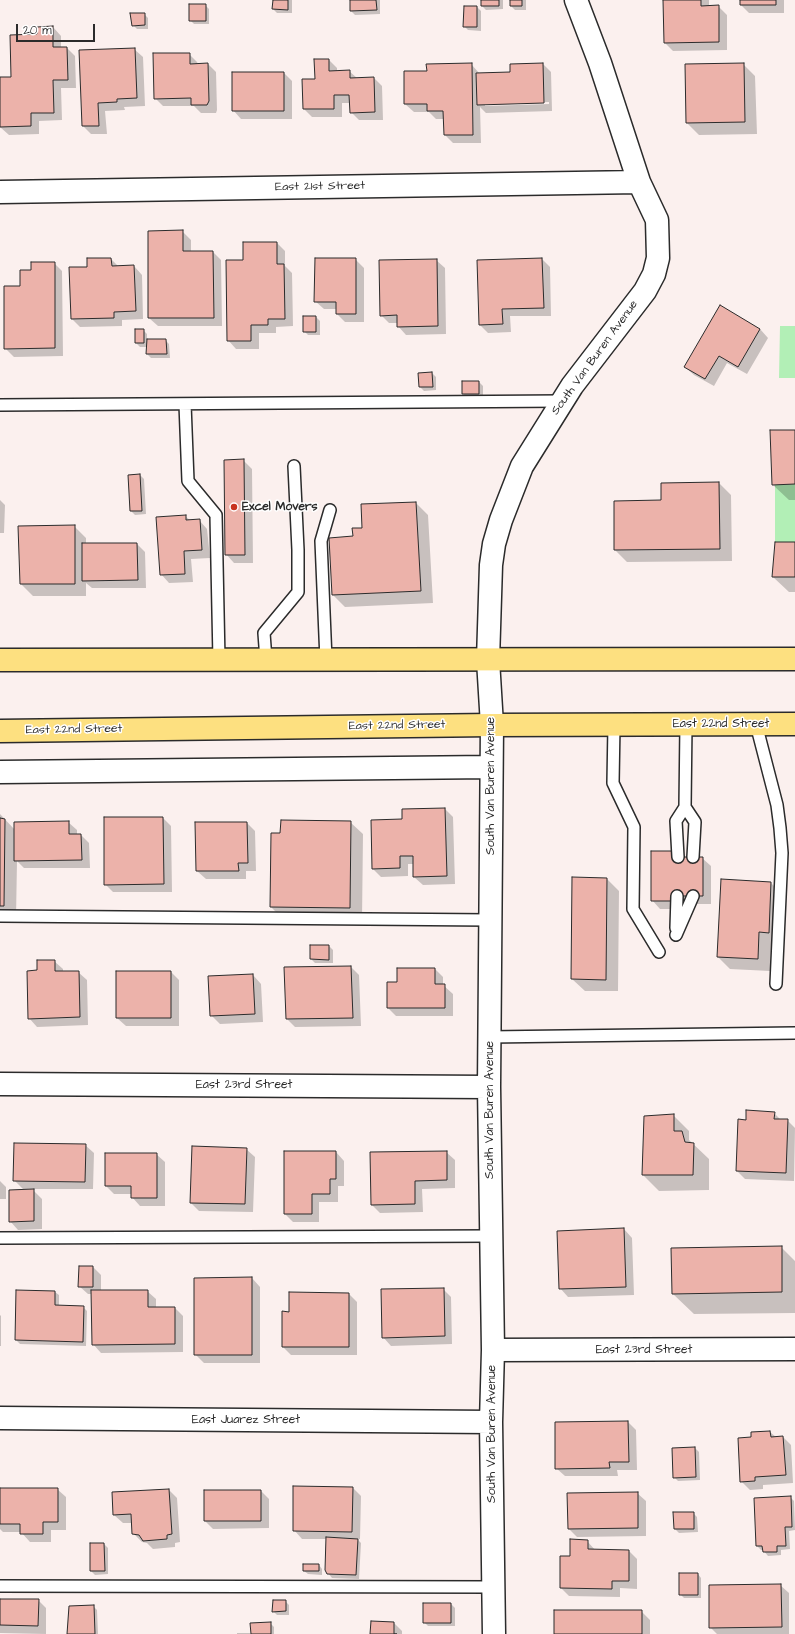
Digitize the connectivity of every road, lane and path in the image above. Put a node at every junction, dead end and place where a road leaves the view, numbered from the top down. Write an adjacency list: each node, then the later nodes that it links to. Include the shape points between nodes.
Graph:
1 (576, 0): 2 (street, South Van Buren Avenue, via 600,63)
2 (639, 182): 3 (street, East 21st Street); 4 (street, South Van Buren Avenue, via 657,220 658,258 654,274 645,291)
3 (0, 192)
4 (562, 401): 5 (lane); 14 (street, South Van Buren Avenue, via 522,466 494,544)
5 (185, 404): 6 (lane); 11 (lane, via 188,481 216,514)
6 (0, 405)
7 (294, 466): 12 (lane, via 298,592 264,633)
8 (330, 510): 13 (lane, via 321,541)
9 (795, 659): 14 (main road)
10 (0, 660): 11 (main road)
11 (218, 660): 12 (main road)
12 (266, 660): 13 (main road)
13 (326, 660): 14 (main road)
14 (488, 660): 19 (street, South Van Buren Avenue)
15 (614, 724): 16 (main road, East 22nd Street); 19 (main road, East 22nd Street); 30 (lane, via 614,783 634,827 633,909)
16 (686, 724): 17 (main road, East 22nd Street); 23 (lane)
17 (756, 724): 18 (main road, East 22nd Street); 31 (lane, via 778,805 781,840)
18 (795, 724)
19 (492, 725): 20 (main road, East 22nd Street); 21 (street, South Van Buren Avenue)
20 (0, 731)
21 (491, 767): 22 (street); 29 (street, South Van Buren Avenue)
22 (0, 772)
23 (685, 807): 24 (lane, via 676,821); 25 (lane, via 695,822)
24 (678, 857)
25 (693, 857)
26 (677, 896): 27 (lane, via 676,935)
27 (693, 896)
28 (0, 916): 29 (lane)
29 (490, 920): 33 (street, South Van Buren Avenue)
30 (659, 952)
31 (776, 984)
32 (795, 1033): 33 (lane)
33 (489, 1037): 35 (street, South Van Buren Avenue)
34 (0, 1084): 35 (street, East 23rd Street)
35 (488, 1087): 36 (street, South Van Buren Avenue)
36 (491, 1236): 37 (lane); 39 (street, South Van Buren Avenue)
37 (0, 1238)
38 (795, 1349): 39 (street, East 23rd Street)
39 (493, 1350): 41 (street, South Van Buren Avenue)
40 (0, 1418): 41 (street, East Juarez Street)
41 (491, 1422): 43 (street, South Van Buren Avenue)
42 (0, 1586): 43 (lane)
43 (493, 1587): 44 (street, South Van Buren Avenue)
44 (494, 1634)

